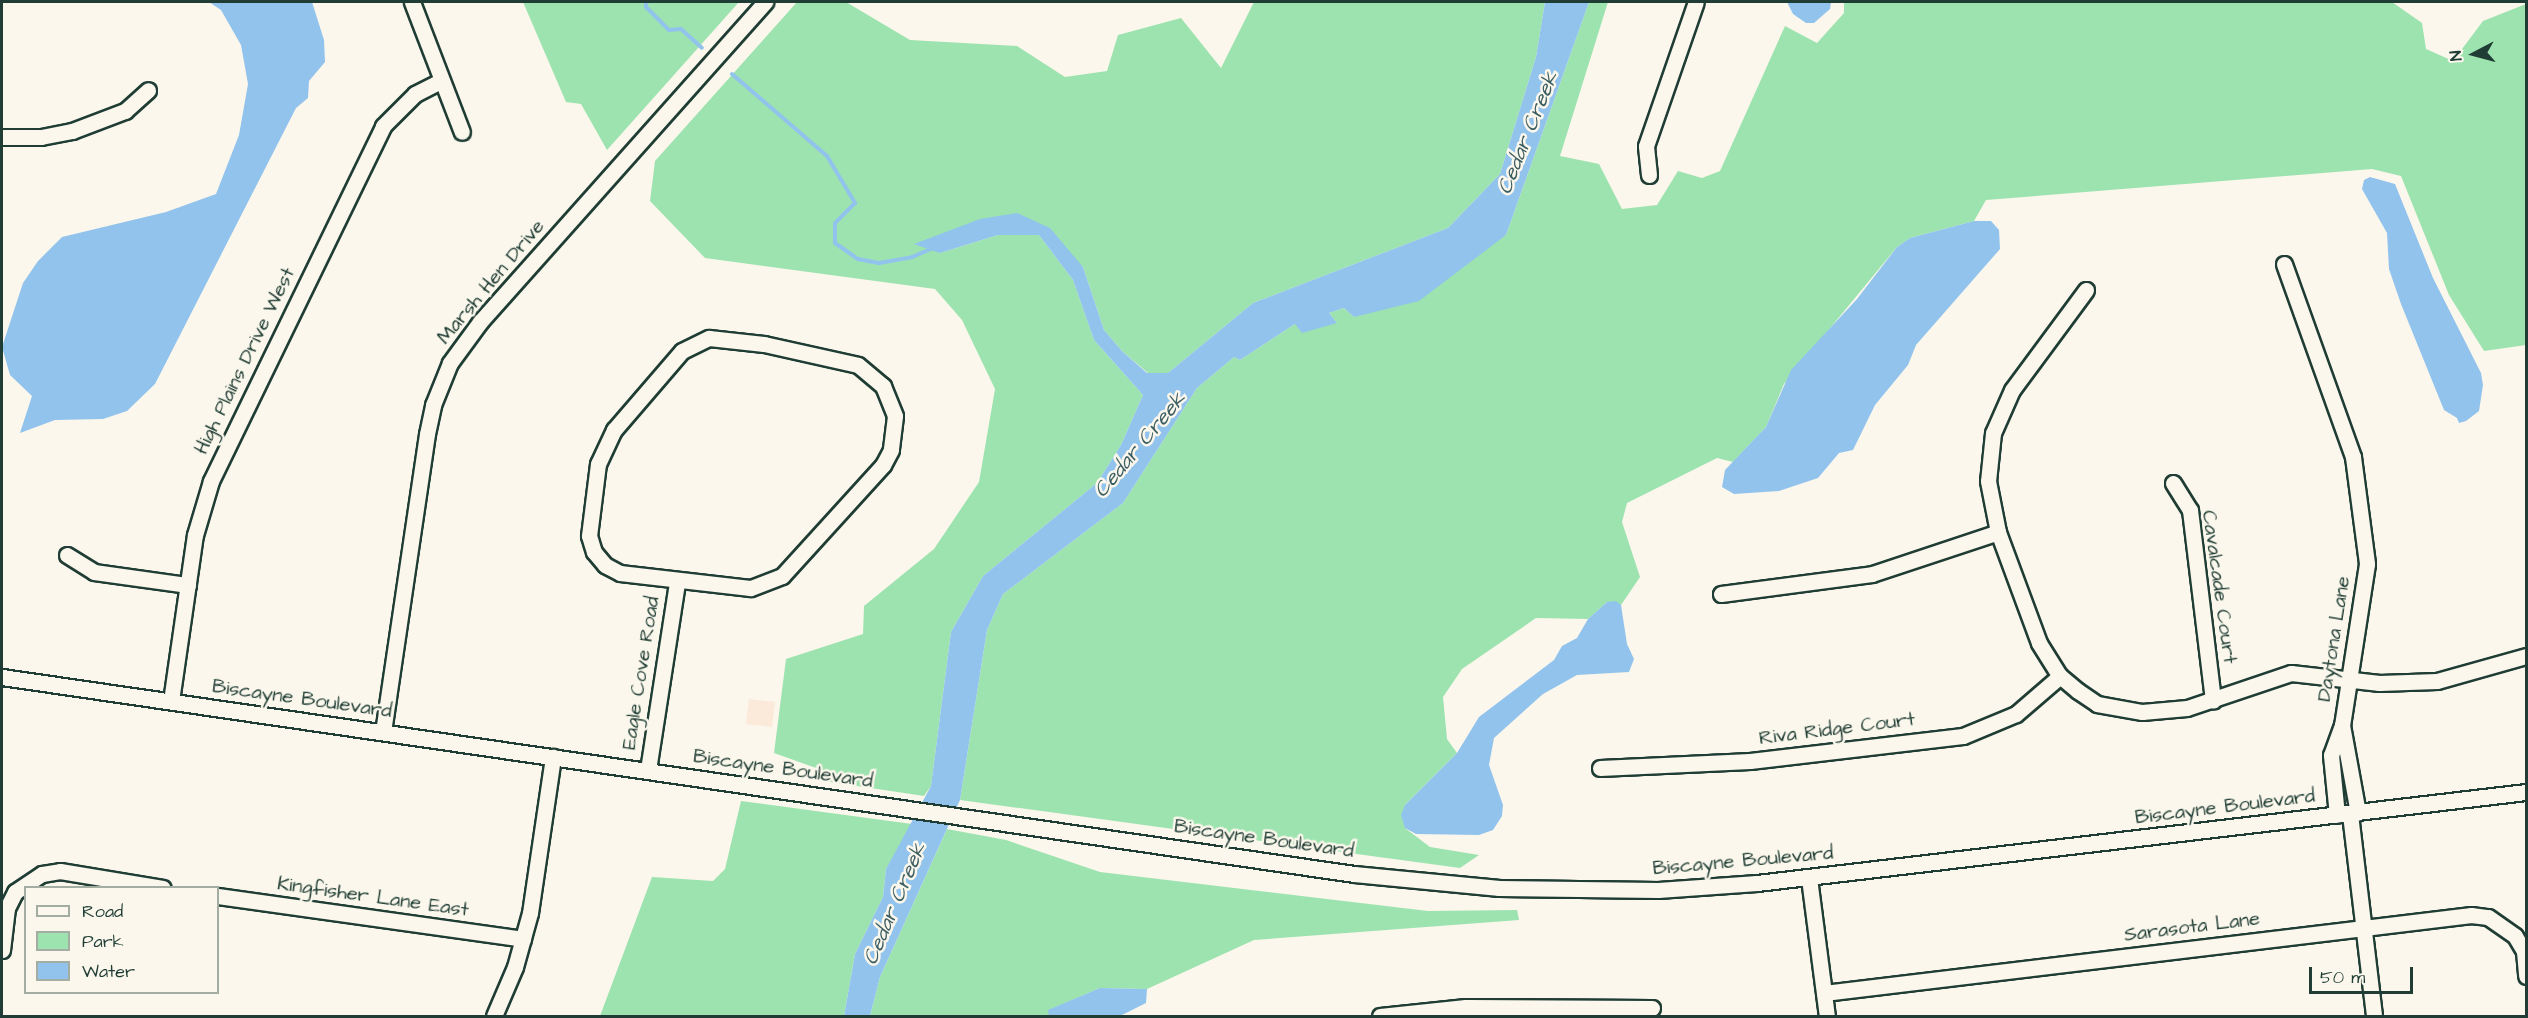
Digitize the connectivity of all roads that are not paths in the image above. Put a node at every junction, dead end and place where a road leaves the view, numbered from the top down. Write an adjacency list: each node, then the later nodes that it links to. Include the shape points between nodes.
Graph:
1 (412, 2): 4 (street)
2 (765, 2): 24 (street, Marsh Hen Drive, via 480,322 450,363 433,405 427,434)
3 (1696, 2): 8 (street, via 1647,146)
4 (442, 80): 6 (street); 15 (street, High Plains Drive West, via 399,107 371,148 211,481 195,535)
5 (148, 90): 7 (street, via 126,111 72,131 40,137)
6 (462, 132)
7 (2, 137)
8 (1649, 175)
9 (2284, 264): 20 (street, Daytona Lane, via 2356,473 2366,584)
10 (2086, 290): 12 (street, via 2012,390 1993,433 1988,481)
11 (2172, 483): 22 (street, Cavalcade Court, via 2190,510)
12 (1998, 532): 16 (street, via 1872,574); 18 (street, via 2039,643)
13 (67, 555): 15 (street, via 94,572)
14 (677, 582): 14 (street, via 620,573 605,565 594,552 589,521 604,448 682,351 696,341 726,338 842,359 872,373 887,393 895,416 891,450 883,465 782,576 750,588); 27 (street, Eagle Cove Road)
15 (188, 585): 21 (street, High Plains Drive West)
16 (1721, 594)
17 (2526, 656): 20 (street, via 2437,681)
18 (2060, 676): 22 (street, via 2097,704 2123,711 2187,708); 26 (street, Riva Ridge Court, via 2016,714 1963,736 1750,761)
19 (2, 677): 21 (street, Biscayne Boulevard)
20 (2348, 680): 22 (street, via 2291,673); 23 (street, Daytona Lane)
21 (171, 701): 24 (street, Biscayne Boulevard)
22 (2213, 701)
23 (2342, 725): 29 (street); 29 (street, Daytona Lane, via 2331,755)
24 (383, 732): 25 (street, Biscayne Boulevard)
25 (553, 757): 27 (street, Biscayne Boulevard); 34 (street, via 535,890)
26 (1600, 768)
27 (648, 770): 30 (street, Biscayne Boulevard, via 1354,874 1499,888 1658,890)
28 (2526, 792): 29 (street, Biscayne Boulevard)
29 (2349, 814): 30 (street, Biscayne Boulevard); 33 (street, Daytona Lane)
30 (1809, 878): 37 (street)
31 (151, 886): 35 (street, via 60,871 27,880 7,908)
32 (219, 896): 34 (street, Kingfisher Lane East)
33 (2363, 928): 36 (street, Sarasota Lane, via 2471,915 2488,917 2515,936 2524,951); 37 (street, Sarasota Lane); 43 (street, Daytona Lane)
34 (523, 939): 40 (street)
35 (2, 950)
36 (2526, 976)
37 (1824, 993): 42 (street)
38 (1652, 1008): 39 (street)
39 (1503, 1012): 41 (street)
40 (494, 1017)
41 (1380, 1017)
42 (1827, 1017)
43 (2374, 1017)

